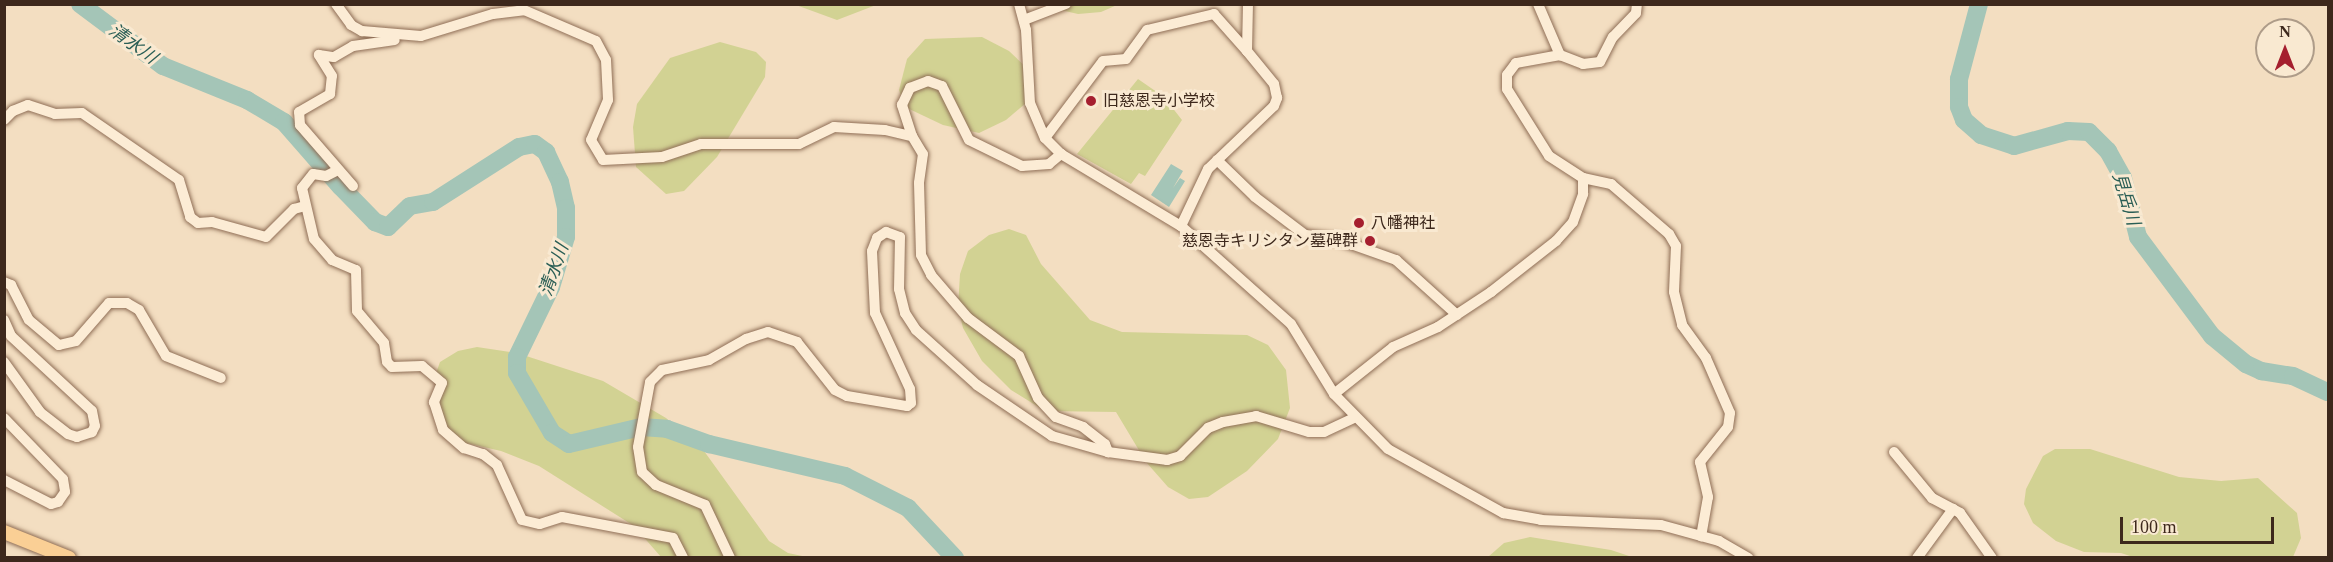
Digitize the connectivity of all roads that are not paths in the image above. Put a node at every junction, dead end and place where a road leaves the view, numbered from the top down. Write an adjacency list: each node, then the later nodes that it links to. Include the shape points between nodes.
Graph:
1 (336, 4): 8 (street, via 356,29)
2 (1019, 4): 7 (street)
3 (1066, 4): 7 (street)
4 (1248, 4): 9 (street)
5 (1538, 4): 10 (street)
6 (1637, 4): 10 (street, via 1636,13 1613,37 1600,62 1583,64)
7 (1024, 20): 13 (street, via 1030,103)
8 (421, 36): 12 (street, via 494,14 524,10 596,41 606,60 608,100 591,140 603,160 662,157 701,144 799,144 834,127); 16 (street, via 413,40 384,39 353,46 334,57 318,57 332,76 331,90 325,98 302,107 298,118)
9 (1247, 51): 13 (street, via 1214,14 1147,30 1126,59 1103,61); 15 (street, via 1274,84 1277,98 1274,106)
10 (1560, 55): 17 (street, via 1516,63 1506,82 1543,148 1566,170)
11 (4, 120): 19 (street, via 28,105 55,114 82,113 179,180 190,217 198,223 212,222 266,237 294,209)
12 (912, 136): 14 (street, via 902,105 910,88 928,81 942,86 969,140 1022,166 1049,164); 29 (street, via 923,154 919,183 921,255 931,275 969,318 1019,356 1038,398 1056,417 1083,428 1105,444)
13 (1045, 138): 14 (street)
14 (1061, 154): 20 (street)
15 (1217, 160): 20 (street, via 1202,179); 22 (street, via 1255,197 1305,235 1337,239 1396,260)
16 (332, 173): 18 (street); 19 (street, via 316,172 303,185)
17 (1582, 178): 22 (street, via 1582,194 1573,222 1556,241); 34 (street, via 1611,184 1669,234 1676,246 1674,292 1683,325 1706,358 1730,413 1728,427 1700,462 1708,497)
18 (353, 186)
19 (305, 206): 37 (street, via 322,251 356,270 357,311 384,343 387,362 392,367 422,366 442,383 435,402 443,430 464,448 483,454 497,465 522,520 540,524 562,517 673,538)
20 (1181, 226): 26 (street, via 1291,324)
21 (4, 282): 25 (street, via 11,285 29,320 59,345 76,341 109,303 127,303 139,310 166,356)
22 (1457, 315): 26 (street, via 1393,347)
23 (4, 320): 24 (street, via 11,336 92,411 92,432 78,437 68,434 49,419)
24 (4, 362)
25 (221, 378)
26 (1334, 394): 28 (street)
27 (4, 418): 31 (street, via 63,479 65,492 58,502 51,504)
28 (1354, 418): 29 (street, via 1317,432 1256,416 1223,422 1208,428 1180,456 1167,460); 34 (street, via 1410,463 1503,513 1541,520 1643,522)
29 (1108, 452): 38 (street, via 1052,436 977,385 916,330 899,289 900,237 894,232 877,238 872,251 874,313 910,389 911,403 907,406 847,396 835,390 797,342 768,332 746,339 709,360 662,370 650,382 638,447 642,472 647,479 697,500 711,511)
30 (1894, 452): 32 (street, via 1932,498)
31 (4, 480)
32 (1953, 509): 40 (street); 41 (street)
33 (4, 532): 36 (main road)
34 (1701, 536): 35 (street)
35 (1733, 554): 39 (street)
36 (69, 558)
37 (683, 558)
38 (730, 558)
39 (1748, 558)
40 (1917, 558)
41 (1992, 558)

